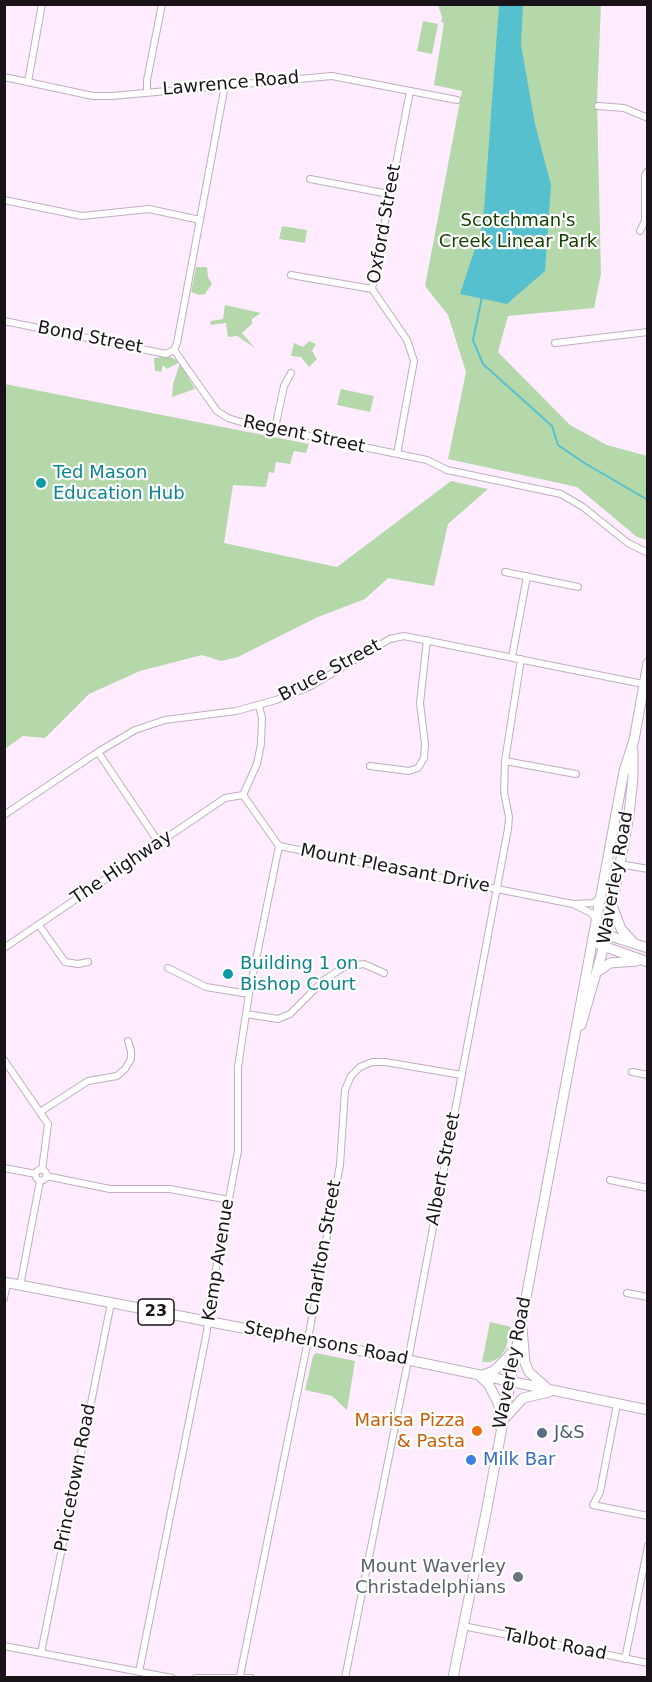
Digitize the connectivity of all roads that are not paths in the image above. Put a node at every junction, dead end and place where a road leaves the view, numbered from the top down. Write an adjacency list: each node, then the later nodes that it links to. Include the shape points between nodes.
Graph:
1 (42, 4): 4 (street)
2 (162, 4): 7 (street)
3 (4, 77): 4 (street, Lawrence Road)
4 (28, 82): 7 (street, Lawrence Road, via 93,96)
5 (225, 85): 6 (street, Lawrence Road, via 332,76); 7 (street, Lawrence Road); 15 (street)
6 (410, 91): 8 (street, Lawrence Road); 13 (street, Oxford Street)
7 (147, 92)
8 (457, 100)
9 (598, 106): 10 (street, via 624,108)
10 (648, 118)
11 (648, 171): 16 (street, via 645,221)
12 (310, 179): 13 (street)
13 (389, 194): 18 (street, Oxford Street)
14 (4, 200): 15 (street, via 82,216 149,209)
15 (200, 220): 22 (street)
16 (640, 231)
17 (291, 275): 18 (street)
18 (372, 289): 25 (street, Oxford Street, via 407,340 414,361)
19 (4, 321): 22 (street, Bond Street, via 165,354)
20 (648, 332): 21 (street)
21 (555, 343)
22 (174, 350): 24 (street, Regent Street, via 217,411 235,420)
23 (291, 373): 24 (street, via 284,386)
24 (275, 428): 25 (street, Regent Street)
25 (397, 454): 26 (street, Regent Street, via 427,460 454,472 561,494 628,543)
26 (646, 550)
27 (505, 572): 28 (street)
28 (527, 576): 29 (street); 31 (street)
29 (578, 586)
30 (428, 640): 31 (street, Bruce Street); 35 (street, Bruce Street, via 404,636 390,639 309,687); 39 (street, via 420,703 424,758 418,768 409,771)
31 (512, 657): 32 (street, Bruce Street)
32 (521, 660): 34 (street, Bruce Street); 38 (street, Albert Street)
33 (648, 663): 34 (main road, Waverley Road)
34 (643, 684): 36 (main road, Waverley Road)
35 (259, 706): 37 (street, Bruce Street, via 146,725); 41 (street, via 261,744)
36 (634, 740): 45 (main road, Waverley Road, via 624,771); 46 (main road, Waverley Road, via 633,777)
37 (98, 752): 42 (street, Bruce Street); 43 (street)
38 (505, 761): 40 (street); 48 (street, Albert Street, via 504,792 509,817)
39 (369, 766)
40 (576, 774)
41 (243, 795): 43 (street, The Highway, via 225,798); 44 (street, Mount Pleasant Drive)
42 (4, 815)
43 (159, 843): 53 (street, The Highway)
44 (279, 846): 48 (street, Mount Pleasant Drive); 65 (street, Kemp Avenue)
45 (608, 861): 46 (main road); 49 (main road, Waverley Road)
46 (620, 864): 47 (street); 50 (main road, Waverley Road)
47 (648, 869)
48 (497, 889): 51 (street, Mount Pleasant Drive); 71 (street, Albert Street)
49 (600, 897): 51 (street, Mount Pleasant Drive, via 594,903); 52 (main road, Waverley Road)
50 (613, 901): 55 (main road, Waverley Road); 58 (main road, via 614,913 626,937)
51 (573, 904): 52 (street, Mount Pleasant Drive)
52 (596, 919): 54 (main road, Waverley Road)
53 (39, 925): 59 (street, The Highway); 61 (street, via 65,962)
54 (594, 931): 55 (main road); 56 (main road, Waverley Road)
55 (606, 934): 57 (main road, Waverley Road); 58 (main road)
56 (592, 943): 57 (main road); 68 (main road, Waverley Road)
57 (604, 946): 60 (main road); 63 (main road, Waverley Road)
58 (643, 946)
59 (4, 948)
60 (646, 961): 63 (main road, via 610,963)
61 (88, 962)
62 (168, 968): 65 (street, via 206,987)
63 (597, 972): 68 (main road, Waverley Road)
64 (384, 973): 66 (street, via 364,964 344,967 324,980 290,1014 278,1019)
65 (249, 994): 66 (street, Kemp Avenue)
66 (246, 1014): 78 (street, Kemp Avenue, via 238,1067 238,1151)
67 (128, 1041): 73 (street, via 131,1059 117,1076 88,1081)
68 (573, 1049): 86 (main road, Waverley Road)
69 (4, 1060): 73 (street)
70 (632, 1072): 72 (street)
71 (462, 1075): 87 (street, Charlton Street, via 372,1062 351,1076 345,1090 340,1164); 89 (street, Albert Street)
72 (648, 1075)
73 (40, 1112): 75 (street, via 49,1131 42,1170 37,1171)
74 (4, 1168): 75 (street)
75 (41, 1177): 78 (street, via 110,1189 170,1189); 80 (street)
76 (610, 1180): 77 (street)
77 (648, 1188)
78 (228, 1200): 85 (street, Kemp Avenue)
79 (6, 1282): 80 (main road, Stephensons Road / 23); 83 (street)
80 (20, 1286): 84 (main road, Stephensons Road / 23)
81 (627, 1293): 82 (street)
82 (648, 1297)
83 (4, 1298)
84 (111, 1304): 85 (main road, Stephensons Road / 23); 101 (street, Princetown Road)
85 (209, 1321): 87 (main road, Stephensons Road / 23); 104 (street, Kemp Avenue)
86 (521, 1321): 88 (main road, Waverley Road); 92 (main road, via 525,1363 529,1372)
87 (307, 1342): 89 (main road, Stephensons Road / 23); 105 (street, Charlton Street)
88 (516, 1346): 90 (main road, via 494,1371); 91 (main road, Waverley Road)
89 (408, 1360): 90 (main road, Stephensons Road / 23); 109 (street, Albert Street)
90 (480, 1376): 91 (main road, Stephensons Road / 23); 96 (main road, via 499,1405)
91 (510, 1382): 92 (main road, Stephensons Road / 23); 95 (main road, Waverley Road)
92 (552, 1392): 93 (main road, Stephensons Road / 23); 95 (main road, via 523,1398)
93 (617, 1404): 94 (main road, Stephensons Road / 23); 97 (street, via 600,1492 593,1505)
94 (648, 1410)
95 (503, 1421): 96 (main road, Waverley Road)
96 (498, 1440): 99 (main road, Waverley Road)
97 (648, 1516)
98 (648, 1546): 102 (street)
99 (463, 1626): 102 (street, Talbot Road); 110 (main road, Waverley Road)
100 (4, 1646): 101 (street)
101 (41, 1653): 104 (street)
102 (626, 1659): 103 (street, Talbot Road)
103 (648, 1663)
104 (139, 1671): 106 (street)
105 (240, 1676): 107 (street); 108 (street)
106 (172, 1677)
107 (196, 1677)
108 (251, 1677)
109 (345, 1677)
110 (453, 1677)

